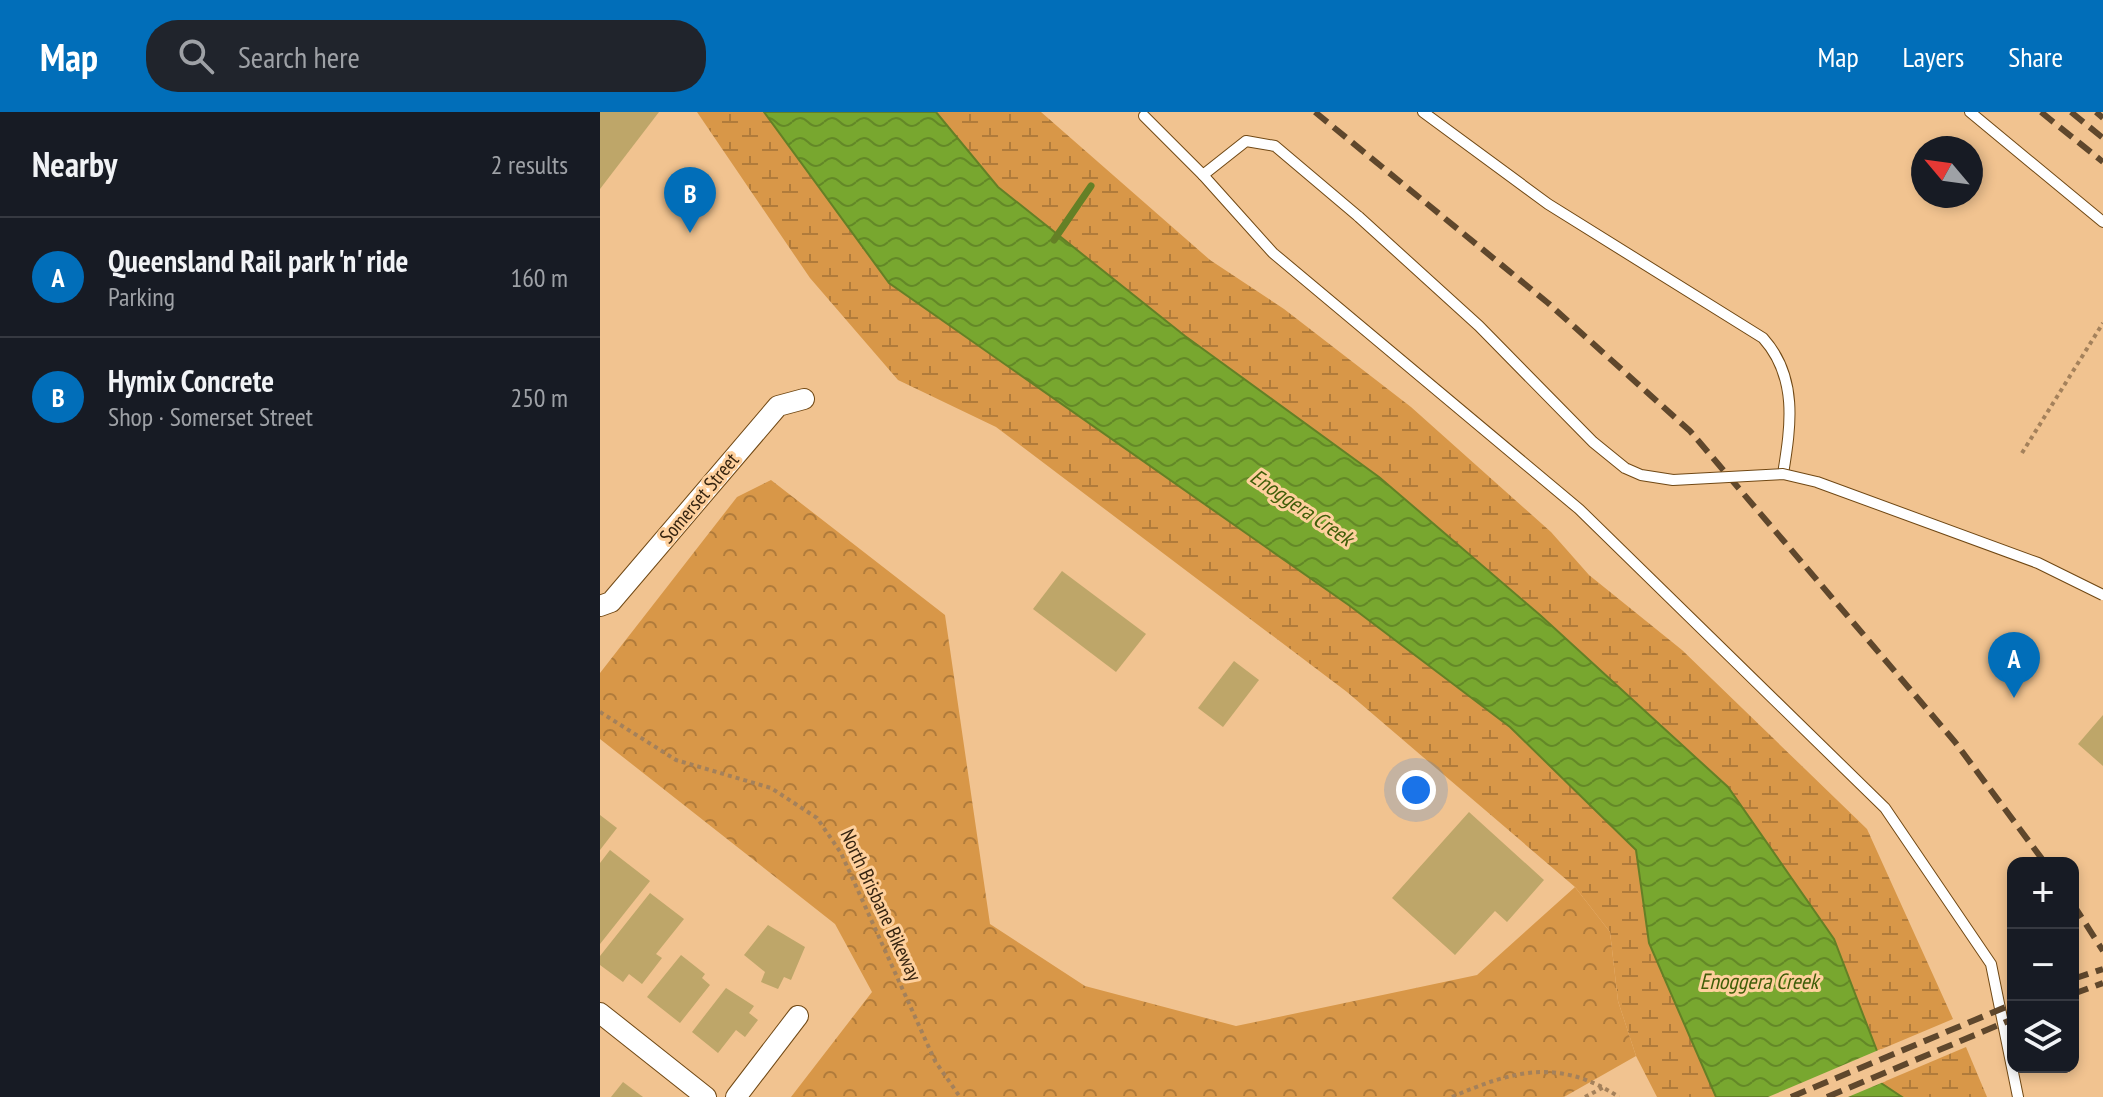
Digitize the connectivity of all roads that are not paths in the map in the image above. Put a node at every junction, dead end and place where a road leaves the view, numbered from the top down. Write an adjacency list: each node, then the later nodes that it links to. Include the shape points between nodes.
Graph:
1 (1423, 112): 7 (lane, via 1548,204 1763,338 1788,377 1790,431)
2 (1970, 112): 5 (lane)
3 (1144, 116): 4 (lane)
4 (1203, 175): 7 (lane, bridge, via 1246,141 1275,146 1479,326 1625,468 1673,480); 14 (lane, via 1273,253 1579,509 1885,808 1991,964)
5 (2103, 222)
6 (804, 399): 9 (street, Somerset Street, via 778,406 611,602)
7 (1783, 474): 8 (lane, bridge, via 2038,563)
8 (2103, 595)
9 (600, 606)
10 (600, 1013): 12 (street)
11 (798, 1016): 13 (street)
12 (706, 1097)
13 (736, 1097)
14 (2018, 1097)

